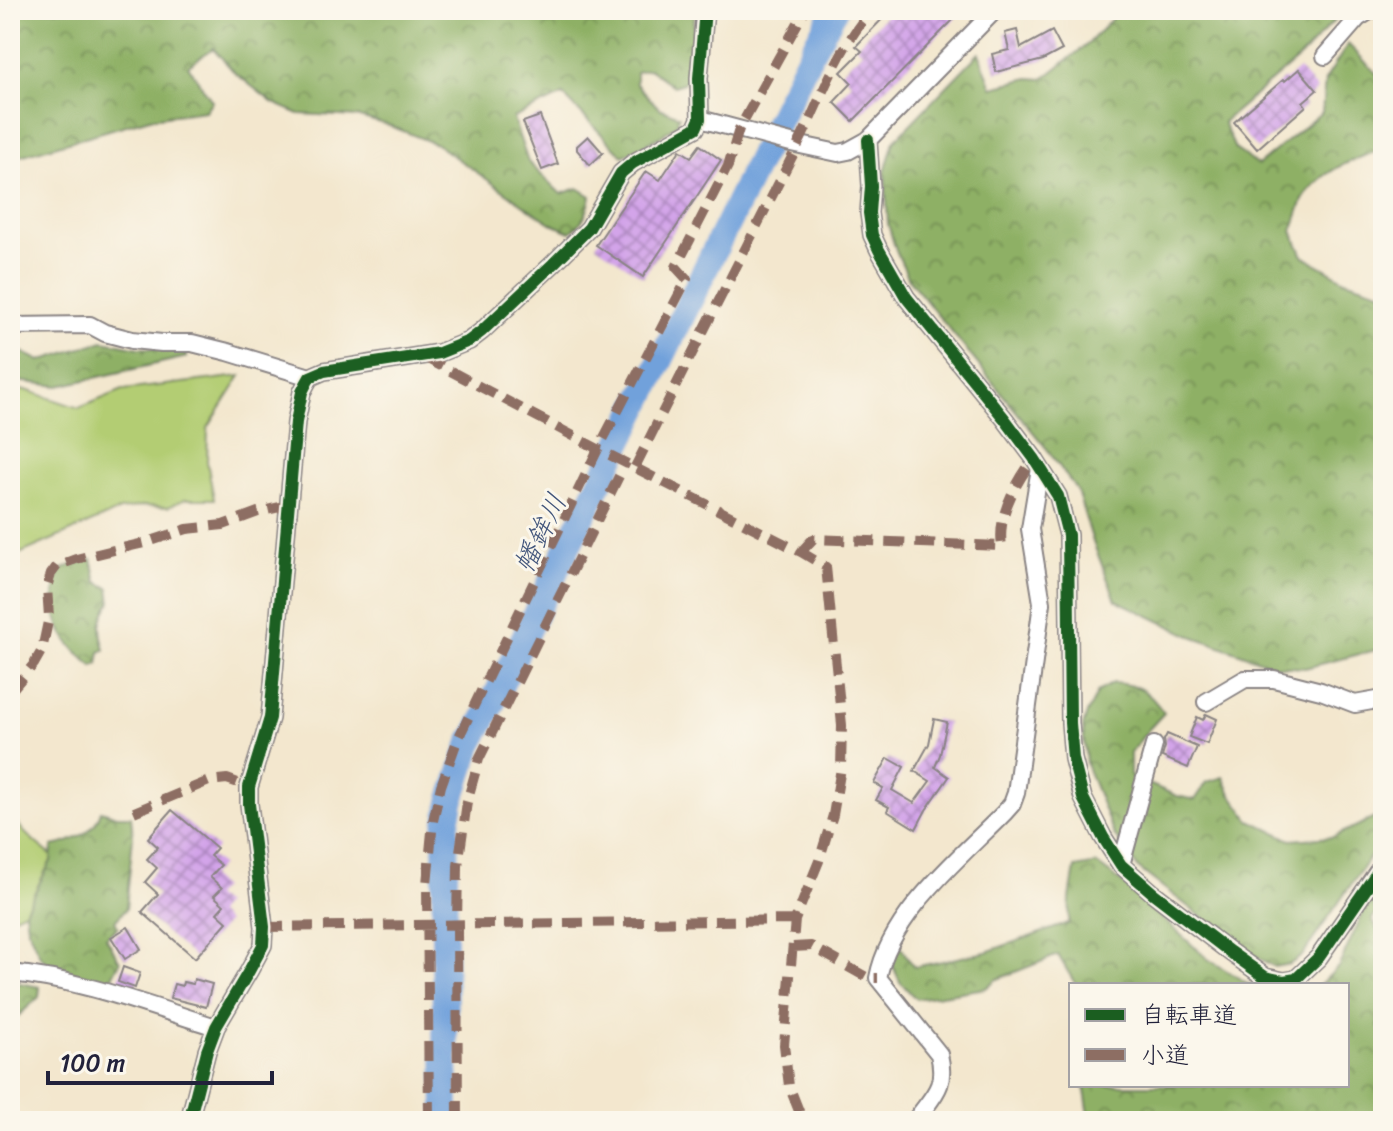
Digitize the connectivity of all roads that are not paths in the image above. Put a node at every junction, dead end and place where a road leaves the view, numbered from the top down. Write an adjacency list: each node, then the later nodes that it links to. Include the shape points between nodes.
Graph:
1 (705, 10): 5 (street)
2 (995, 10): 6 (street)
3 (1371, 10): 4 (street)
4 (1325, 56)
5 (700, 119): 6 (street, via 838,153); 8 (street, via 696,128 621,173 589,228 469,341 439,353)
6 (868, 140): 9 (street, via 869,213 879,250 906,297)
7 (10, 326): 8 (street, via 90,325 132,340 192,343)
8 (310, 377): 16 (street, via 296,422 270,718 249,787 263,945)
9 (1040, 468): 14 (street, via 1058,496 1068,535 1073,759 1083,798); 18 (street, via 1030,529 1042,603 1016,793 1012,804 908,915 887,946 878,978 939,1054 942,1079)
10 (1383, 699): 11 (street, via 1355,704 1274,679 1245,679)
11 (1206, 702)
12 (1154, 745): 14 (street)
13 (1383, 864): 14 (street, via 1319,957 1296,979 1284,981 1265,977)
14 (1121, 865)
15 (10, 973): 16 (street, via 92,988)
16 (216, 1027): 17 (street)
17 (189, 1121)
18 (915, 1121)

